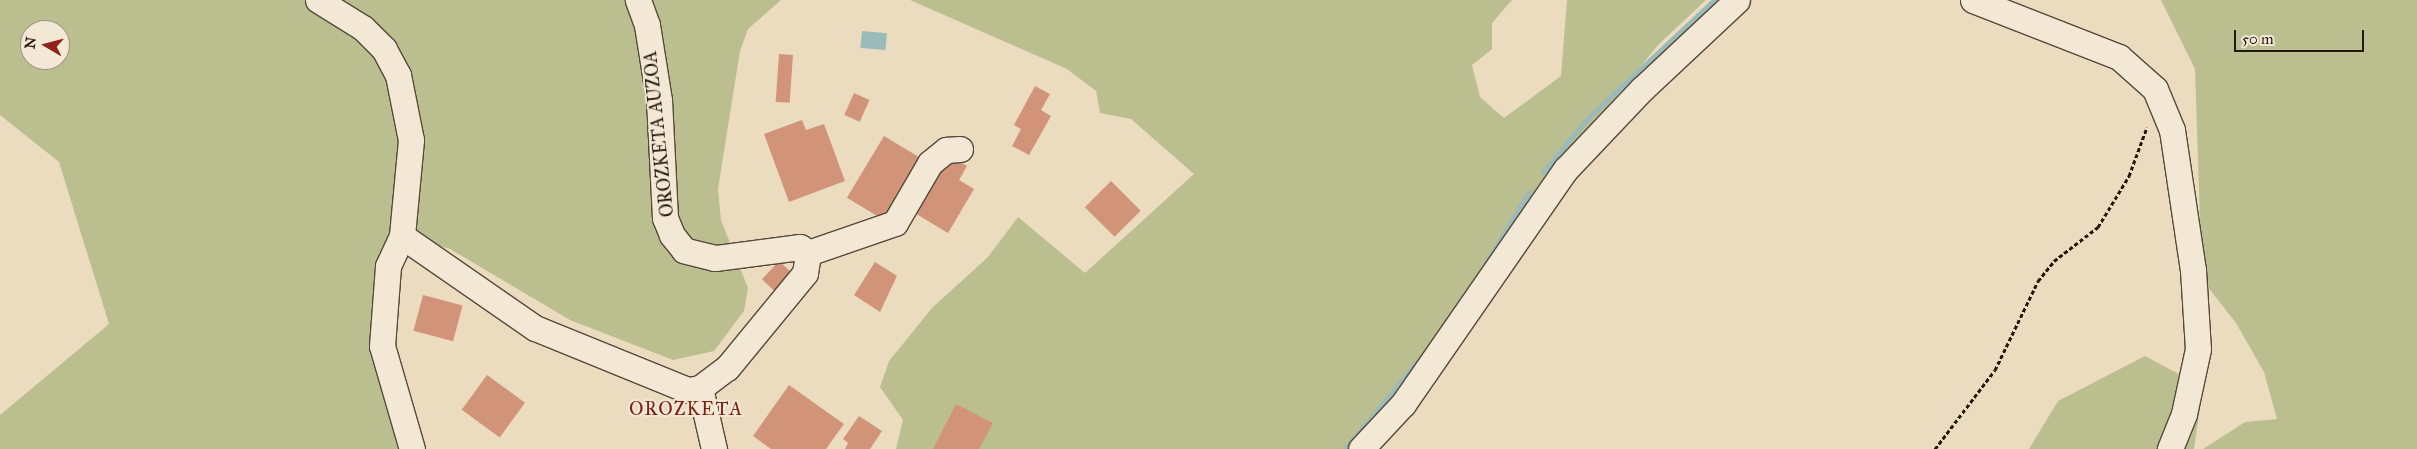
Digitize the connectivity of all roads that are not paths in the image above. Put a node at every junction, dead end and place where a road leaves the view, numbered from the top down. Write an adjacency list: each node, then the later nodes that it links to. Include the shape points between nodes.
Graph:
1 (318, 0): 6 (street, via 364,28 384,49 404,93 411,140)
2 (638, 0): 7 (street, OROZKETA AUZOA, via 647,25 659,100 666,218 672,235 684,250 715,258)
3 (1737, 0): 11 (street, via 1642,89 1566,169 1404,404)
4 (1973, 0): 12 (street, via 2119,58 2155,89 2172,130 2193,270 2198,349 2184,414)
5 (960, 149): 7 (street, OROZKETA AUZOA, via 946,150 930,163 895,223)
6 (402, 236): 8 (street, via 535,328 676,388); 9 (street, via 388,266 382,346)
7 (798, 249): 8 (street, via 805,273 727,368)
8 (700, 388): 10 (street)
9 (412, 449)
10 (714, 449)
11 (1361, 449)
12 (2170, 449)

